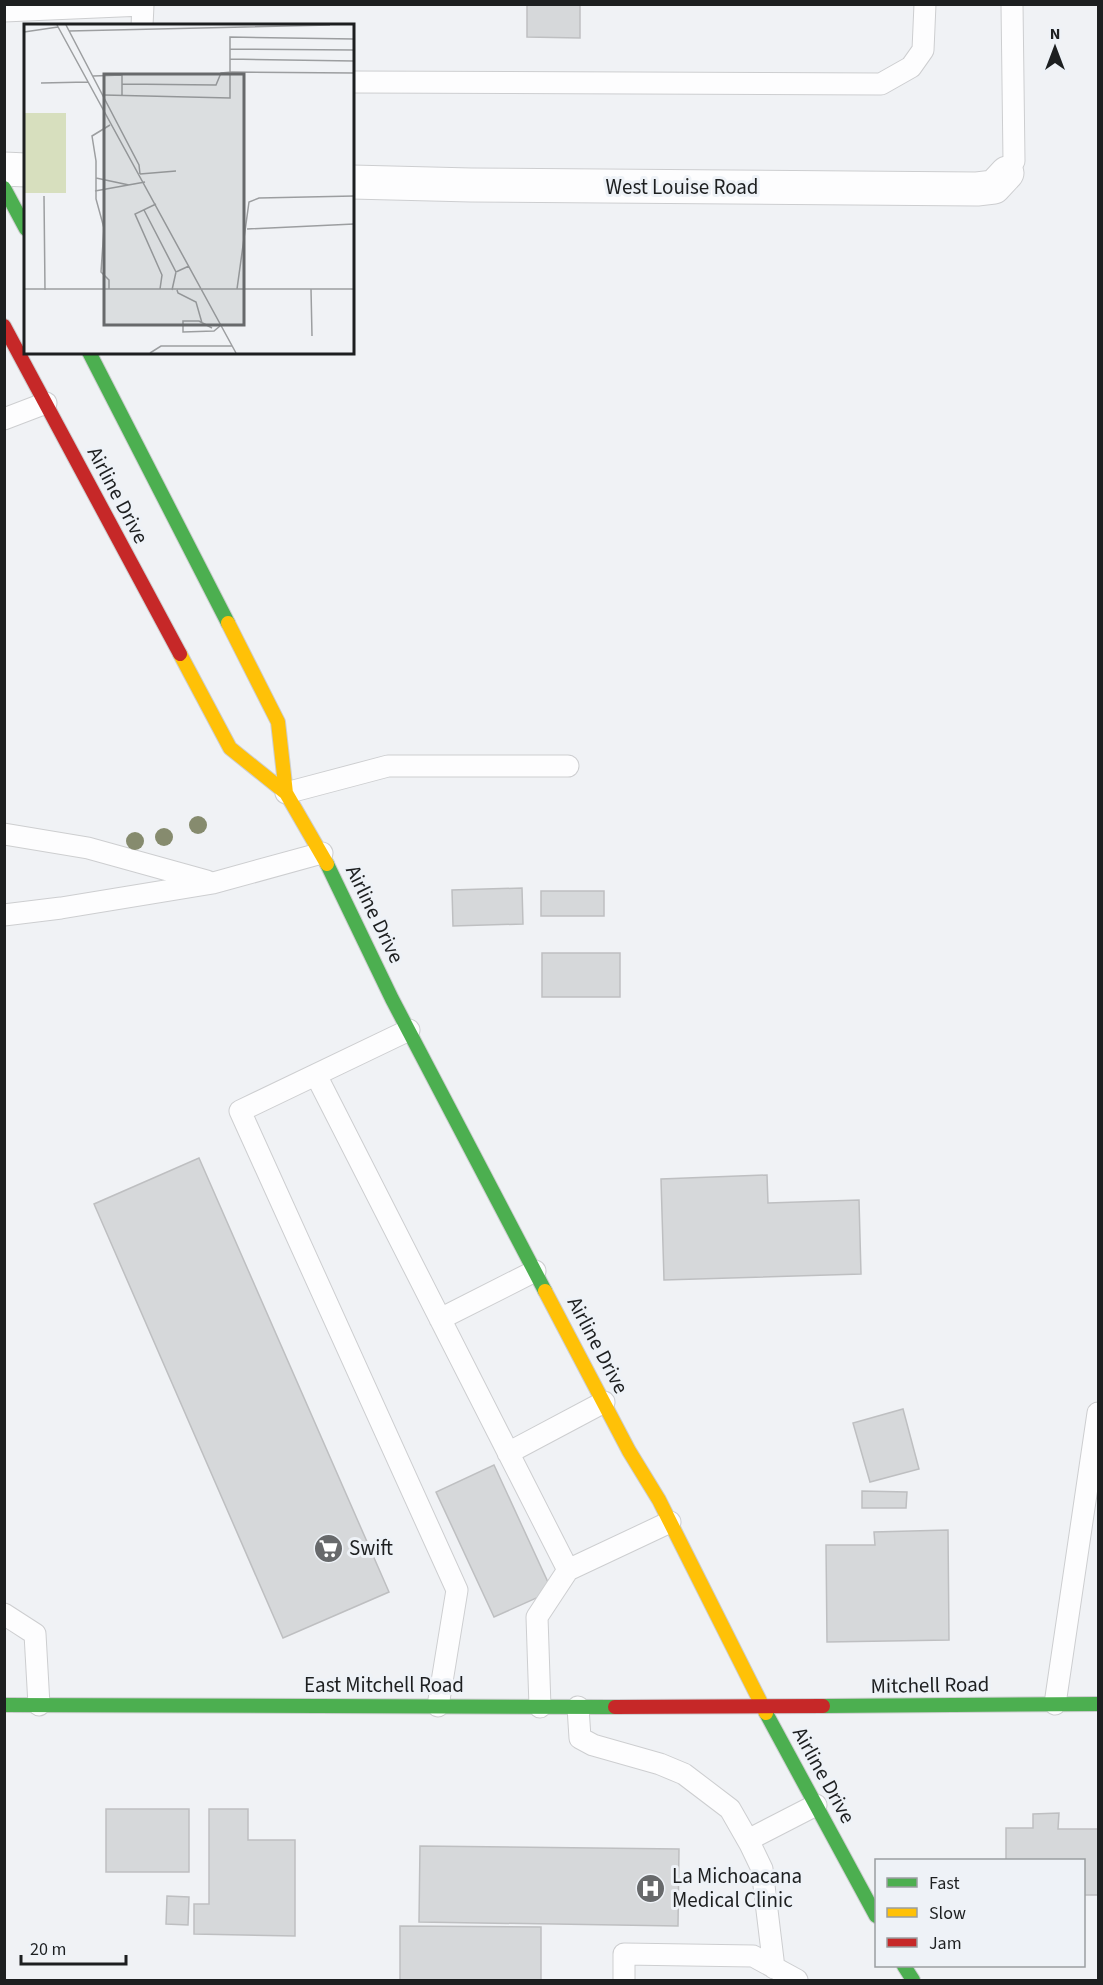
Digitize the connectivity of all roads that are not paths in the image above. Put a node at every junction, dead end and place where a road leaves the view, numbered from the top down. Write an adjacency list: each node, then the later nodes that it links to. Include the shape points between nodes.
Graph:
1 (925, 4): 5 (lane, via 923,50 911,67 881,84)
2 (1012, 4): 8 (lane, via 1014,161)
3 (4, 11): 4 (lane, via 143,5)
4 (142, 24)
5 (354, 82)
6 (4, 169): 7 (street)
7 (24, 170)
8 (1007, 173): 9 (street, West Louise Road, via 994,187 977,189)
9 (354, 182)
10 (4, 188): 11 (main road)
11 (24, 225)
12 (4, 326): 14 (main road, Airline Drive)
13 (90, 354): 17 (main road, Airline Drive, via 278,722)
14 (46, 403): 15 (lane); 17 (main road, Airline Drive, via 230,748)
15 (4, 419)
16 (568, 766): 17 (lane, via 388,766)
17 (286, 793): 19 (main road, Airline Drive)
18 (4, 834): 20 (lane, via 88,848)
19 (322, 853): 20 (lane); 22 (main road, Airline Drive)
20 (213, 883): 21 (lane)
21 (4, 915)
22 (409, 1030): 23 (lane); 24 (main road, Airline Drive)
23 (316, 1075): 25 (lane); 36 (lane, via 240,1112 457,1590)
24 (535, 1271): 25 (lane); 26 (main road, Airline Drive)
25 (440, 1319): 28 (lane)
26 (604, 1402): 28 (lane); 29 (main road, Airline Drive)
27 (1098, 1413): 32 (lane)
28 (508, 1453): 30 (lane)
29 (670, 1522): 30 (lane); 39 (main road, Airline Drive)
30 (568, 1570): 37 (lane, via 537,1617)
31 (4, 1614): 35 (lane, via 35,1634)
32 (1054, 1704): 33 (main road, Mitchell Road); 39 (main road, Mitchell Road)
33 (1098, 1704)
34 (4, 1705): 35 (main road, East Mitchell Road)
35 (39, 1705): 36 (main road, East Mitchell Road)
36 (438, 1706): 37 (main road, East Mitchell Road)
37 (540, 1707): 38 (main road, East Mitchell Road)
38 (578, 1707): 39 (main road, East Mitchell Road); 41 (lane, via 580,1738 684,1774 730,1809)
39 (763, 1707): 40 (main road, Airline Drive)
40 (816, 1805): 41 (lane); 42 (main road, Airline Drive)
41 (748, 1840): 44 (lane, via 762,1869)
42 (875, 1914)
43 (905, 1967): 47 (main road)
44 (774, 1968): 45 (lane, via 753,1956 624,1954); 46 (lane)
45 (624, 1980)
46 (797, 1980)
47 (913, 1980)

